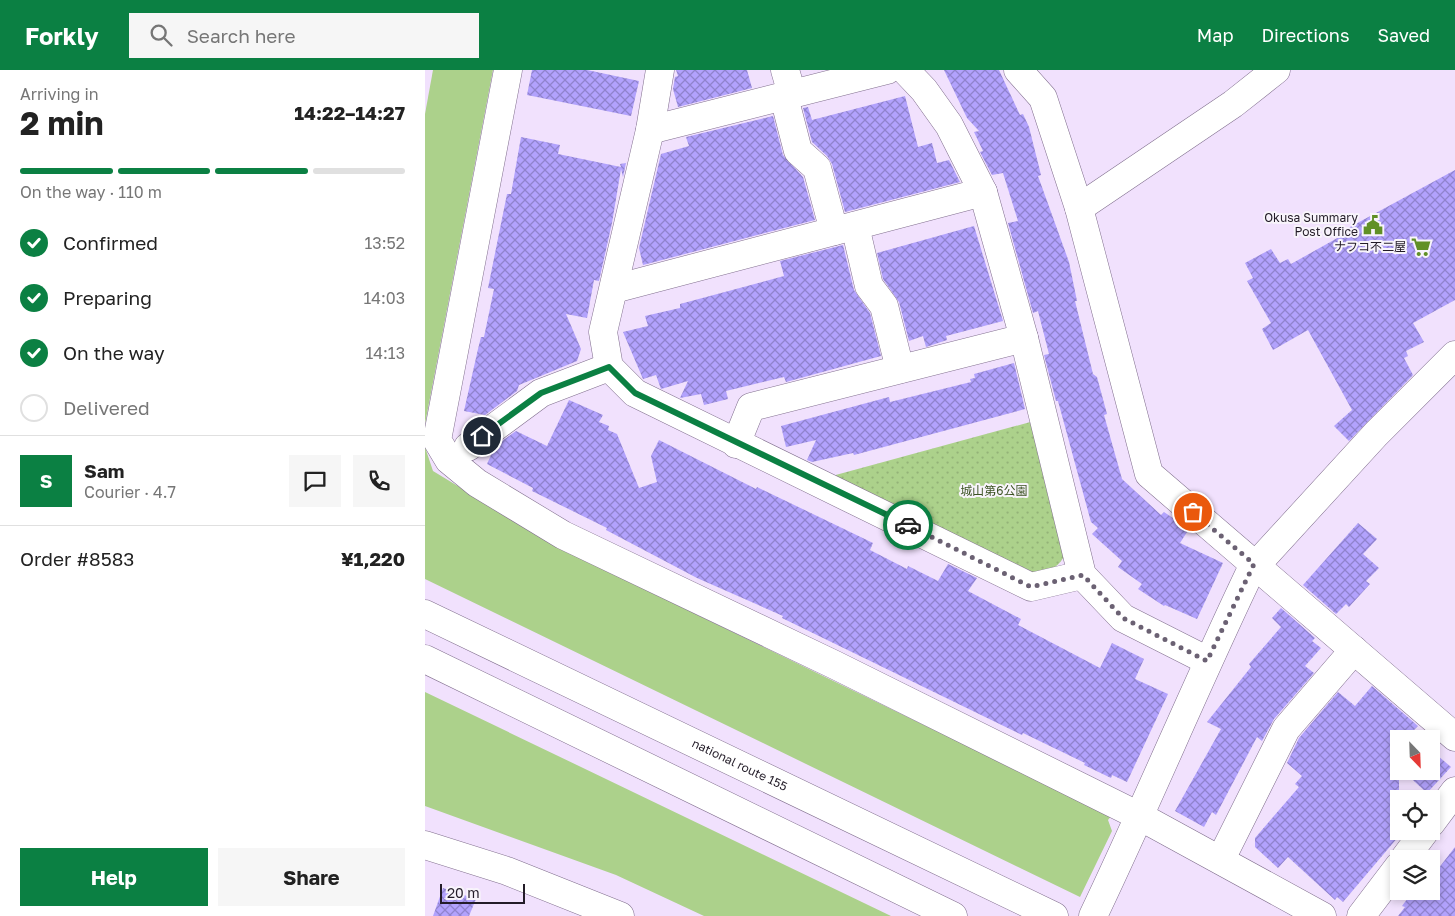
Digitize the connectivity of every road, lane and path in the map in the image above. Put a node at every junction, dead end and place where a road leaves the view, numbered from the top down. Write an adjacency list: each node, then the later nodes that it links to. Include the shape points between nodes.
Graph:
1 (508, 70): 28 (main road, via 437,440 449,460 477,483 563,534 835,665)
2 (660, 70): 8 (main road)
3 (887, 70): 7 (main road)
4 (905, 70): 9 (main road, via 949,125)
5 (1018, 70): 10 (main road, via 1043,98)
6 (1276, 70): 10 (main road, via 1233,104)
7 (787, 87): 8 (main road); 11 (main road, via 798,151 817,168)
8 (650, 130): 12 (main road)
9 (983, 192): 11 (main road); 13 (main road)
10 (1079, 208): 19 (main road, via 1149,474)
11 (844, 228): 12 (main road); 16 (main road, via 869,286 884,306)
12 (614, 289): 15 (main road, via 603,332)
13 (1024, 338): 16 (main road); 20 (main road)
14 (1455, 355): 19 (main road)
15 (609, 367): 17 (main road, via 635,393); 18 (main road, via 541,393)
16 (900, 369): 17 (main road, via 751,406)
17 (736, 444): 20 (main road, via 860,501 1031,587)
18 (467, 447)
19 (1255, 564): 22 (main road); 24 (main road)
20 (1083, 575): 24 (main road, via 1123,618)
21 (425, 614): 34 (main road, national route 155)
22 (1354, 650): 25 (main road); 30 (main road, via 1286,729)
23 (425, 659): 33 (main road)
24 (1207, 661): 28 (main road)
25 (1455, 737)
26 (1455, 791): 27 (main road)
27 (1440, 811)
28 (1137, 825): 30 (main road); 35 (main road)
29 (425, 845): 32 (main road, via 507,871)
30 (1221, 859): 36 (main road)
31 (1390, 878): 37 (main road)
32 (620, 916)
33 (953, 916)
34 (1054, 916)
35 (1093, 916)
36 (1322, 916)
37 (1361, 916)

